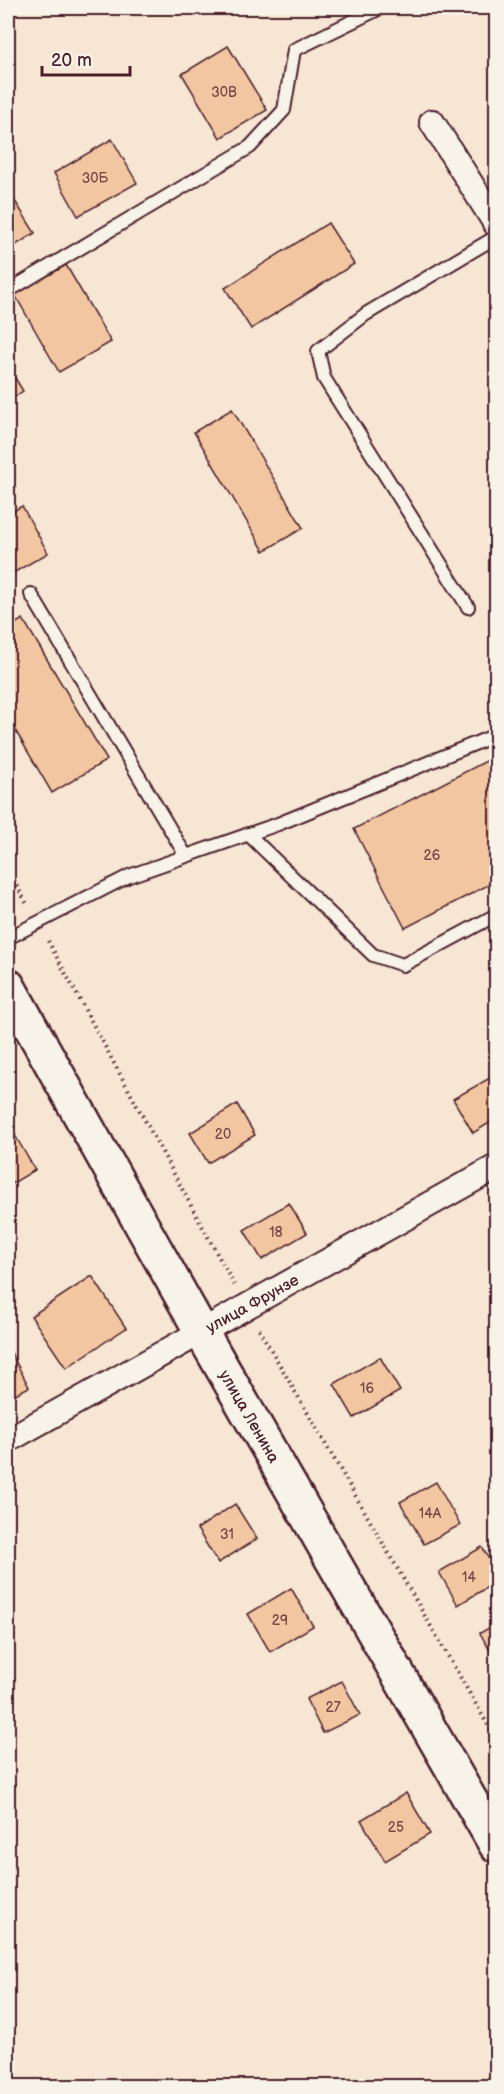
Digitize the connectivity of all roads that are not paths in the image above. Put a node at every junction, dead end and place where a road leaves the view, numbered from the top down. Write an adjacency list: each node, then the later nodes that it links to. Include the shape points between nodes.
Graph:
1 (380, 8): 5 (lane, via 294,50 284,110 250,147)
2 (432, 122): 3 (street)
3 (496, 224)
4 (496, 237): 7 (lane, via 366,314 318,351 324,378)
5 (8, 291)
6 (32, 594): 10 (lane)
7 (468, 607)
8 (496, 735): 9 (lane)
9 (248, 834): 10 (lane); 11 (lane, via 373,955 403,966)
10 (186, 856): 12 (lane, via 129,876)
11 (496, 915)
12 (8, 938)
13 (8, 986): 15 (main road, улица Ленина)
14 (496, 1167): 15 (street, улица Фрунзе)
15 (201, 1331): 16 (street, улица Фрунзе); 17 (main road, улица Ленина)
16 (8, 1440)
17 (496, 1845)

